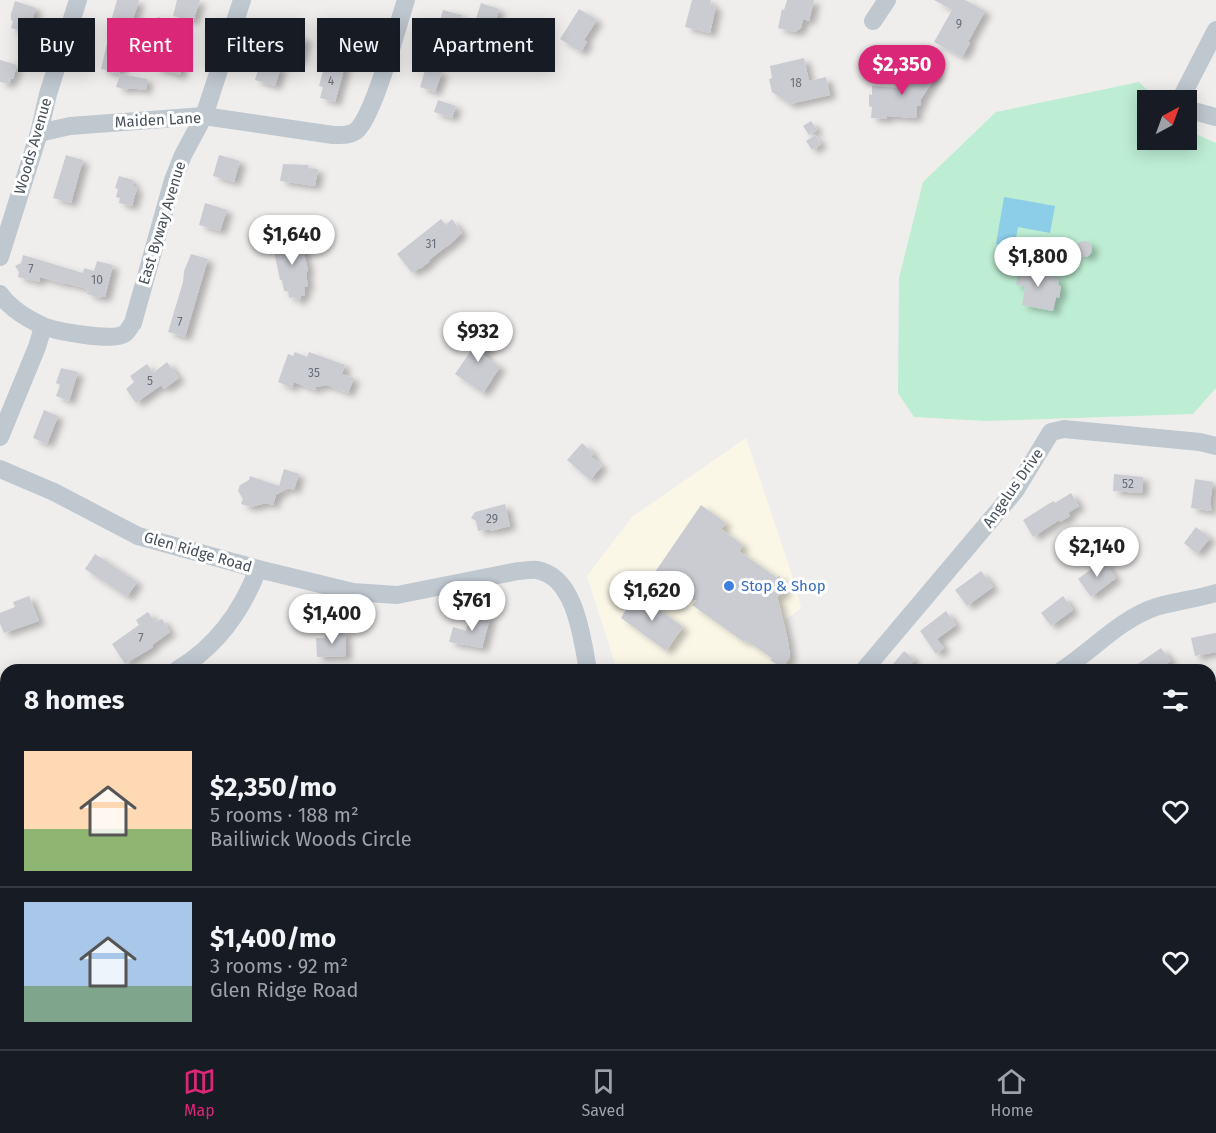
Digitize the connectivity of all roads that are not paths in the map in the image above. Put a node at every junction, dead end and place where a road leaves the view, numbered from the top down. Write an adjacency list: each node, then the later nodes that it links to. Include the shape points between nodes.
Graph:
1 (78, 0): 11 (street, Woods Avenue)
2 (242, 0): 9 (street, East Byway Avenue)
3 (406, 0): 9 (street, Maiden Lane, via 374,100 355,132 333,135)
4 (887, 0): 5 (street)
5 (873, 21)
6 (1216, 30): 7 (street)
7 (1185, 90)
8 (1197, 112): 10 (street)
9 (204, 116): 11 (street, Maiden Lane, via 70,126); 14 (street, East Byway Avenue, via 173,180 133,323 117,337)
10 (1216, 117)
11 (39, 133): 12 (street, Woods Avenue)
12 (0, 257)
13 (0, 294): 14 (street, via 8,304)
14 (43, 327): 15 (street)
15 (0, 437)
16 (1216, 446): 22 (street, Angelus Drive, via 1200,441 1064,429 1051,432 1015,491)
17 (0, 469): 18 (street, Glen Ridge Road, via 138,536)
18 (258, 569): 20 (street, via 225,631); 21 (street, Glen Ridge Road, via 328,587 398,596 535,569 564,586 573,605)
19 (1216, 593): 23 (street, via 1155,608 1128,621)
20 (187, 664)
21 (587, 664)
22 (869, 664)
23 (1070, 664)

